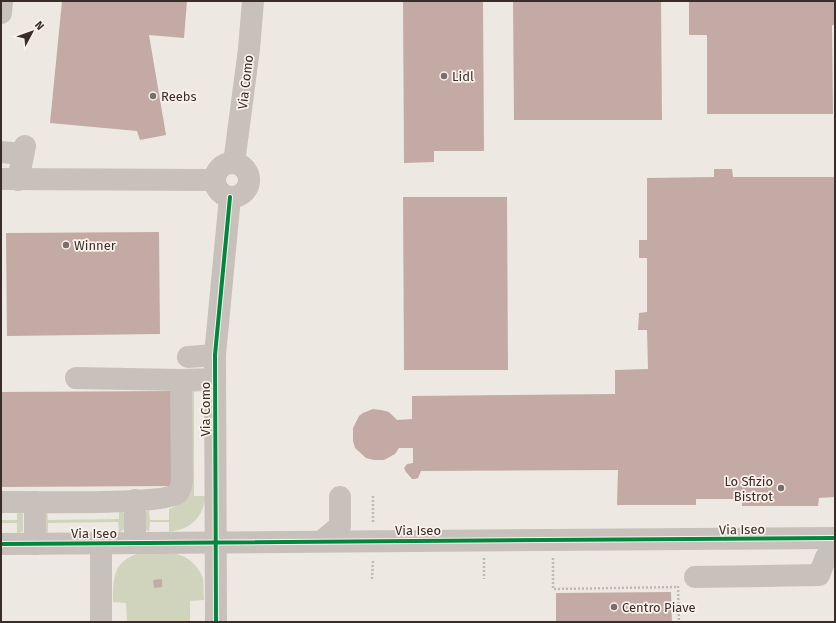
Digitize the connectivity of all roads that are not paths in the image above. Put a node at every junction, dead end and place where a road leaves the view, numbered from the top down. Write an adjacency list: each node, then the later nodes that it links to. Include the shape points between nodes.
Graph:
1 (2, 1): 3 (street)
2 (253, 1): 5 (street, Via Como)
3 (1, 13)
4 (1, 152): 6 (street, via 24,150)
5 (234, 163): 7 (street, via 221,167); 8 (street, via 246,170 249,183 244,192)
6 (9, 179): 7 (street)
7 (215, 180): 8 (street, via 216,187 221,193)
8 (230, 197): 9 (street, Via Como)
9 (215, 354): 10 (street); 12 (street, Via Como)
10 (188, 357)
11 (76, 378): 13 (street)
12 (215, 379): 13 (street); 22 (street, Via Como)
13 (181, 380): 15 (street, via 181,488 177,493 166,497)
14 (340, 498): 19 (street, via 340,526)
15 (135, 500): 17 (street); 21 (street)
16 (1, 502): 17 (street)
17 (35, 502): 24 (street)
18 (835, 538): 19 (street, Via Iseo)
19 (322, 541): 22 (street, Via Iseo)
20 (101, 543): 21 (street, Via Iseo); 24 (street, Via Iseo); 27 (street)
21 (135, 543): 22 (street, Via Iseo)
22 (216, 543): 28 (street, Via Como)
23 (1, 544): 24 (street, Via Iseo)
24 (35, 544)
25 (835, 550): 26 (street, via 826,557 819,575)
26 (684, 582)
27 (102, 622)
28 (216, 622)

